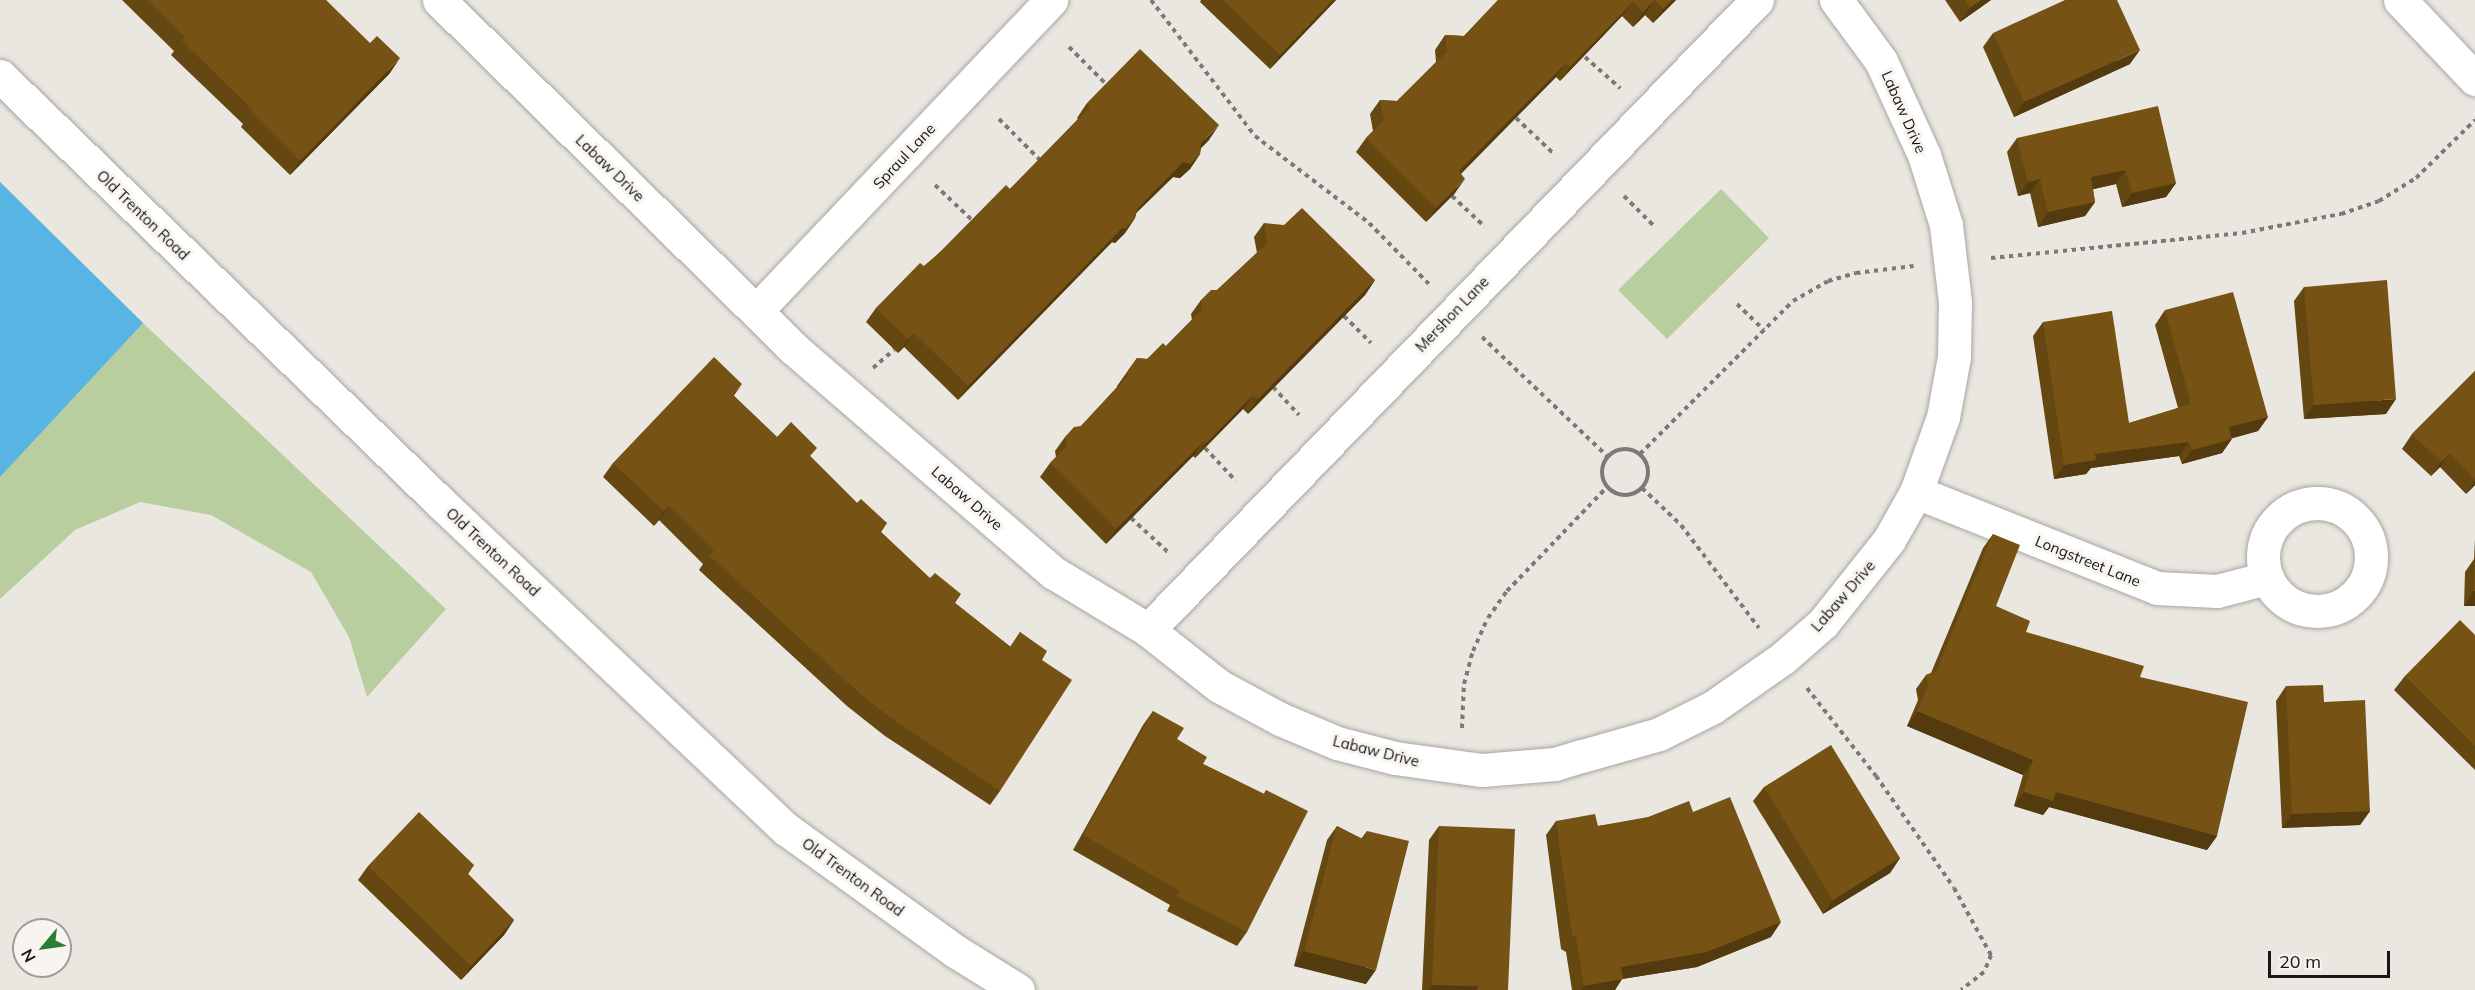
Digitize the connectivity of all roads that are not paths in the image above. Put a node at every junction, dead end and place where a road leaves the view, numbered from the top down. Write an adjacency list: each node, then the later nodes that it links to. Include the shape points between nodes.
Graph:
1 (1051, 0): 8 (street, Spraul Lane)
2 (1757, 0): 11 (street, Mershon Lane)
3 (1836, 0): 9 (street, Labaw Drive, via 1881,61 1924,155 1946,225 1955,302 1954,357 1943,417)
4 (2400, 0): 7 (street)
5 (448, 3): 8 (street, Labaw Drive)
6 (0, 76): 12 (street, Old Trenton Road, via 441,503 786,829 956,951)
7 (2475, 79)
8 (756, 311): 11 (street, Labaw Drive, via 1054,573)
9 (1916, 492): 10 (street, Longstreet Lane, via 2157,588 2217,591); 11 (street, Labaw Drive, via 1889,540 1854,588 1823,623 1783,658 1713,707 1659,734 1556,764 1482,770 1447,767 1337,743 1280,719 1219,686)
10 (2267, 578)
11 (1148, 630)
12 (1018, 990)

